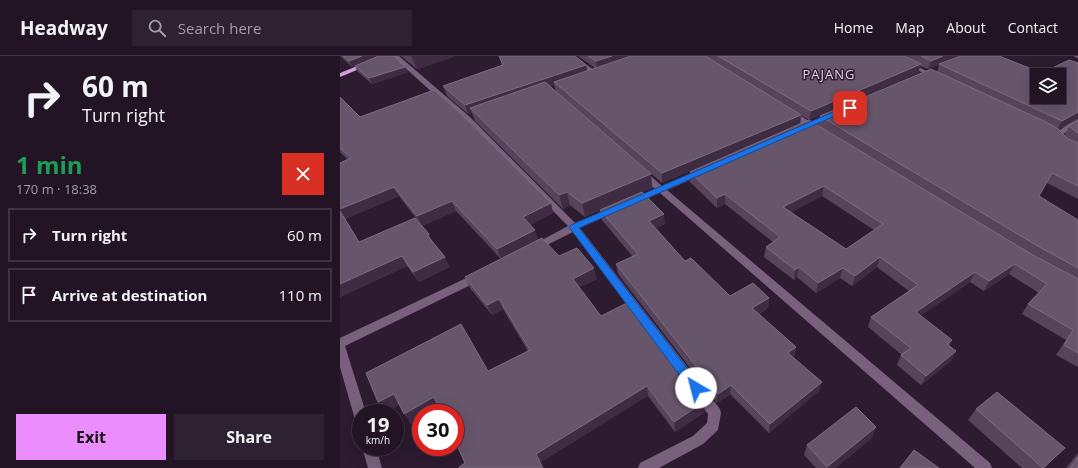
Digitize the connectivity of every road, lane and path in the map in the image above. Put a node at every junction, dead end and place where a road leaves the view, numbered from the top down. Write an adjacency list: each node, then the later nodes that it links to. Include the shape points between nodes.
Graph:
1 (388, 56): 8 (main road)
2 (395, 56): 18 (street, via 471,117)
3 (571, 56): 6 (street, via 593,75)
4 (891, 56): 7 (street)
5 (941, 68): 7 (street)
6 (604, 71)
7 (928, 73): 9 (street); 10 (street)
8 (340, 75)
9 (914, 79)
10 (942, 80)
11 (784, 109): 13 (street)
12 (1078, 122): 14 (street, via 1054,134)
13 (824, 133)
14 (1078, 152)
15 (637, 168): 17 (street)
16 (710, 168): 17 (street)
17 (661, 189): 18 (street); 27 (street)
18 (574, 227): 19 (street); 26 (street, via 715,413 713,426 698,440)
19 (528, 251)
20 (488, 271): 21 (street)
21 (340, 343)
22 (340, 347): 23 (street)
23 (357, 404)
24 (372, 456): 25 (street)
25 (375, 468)
26 (644, 468)
27 (985, 468)

